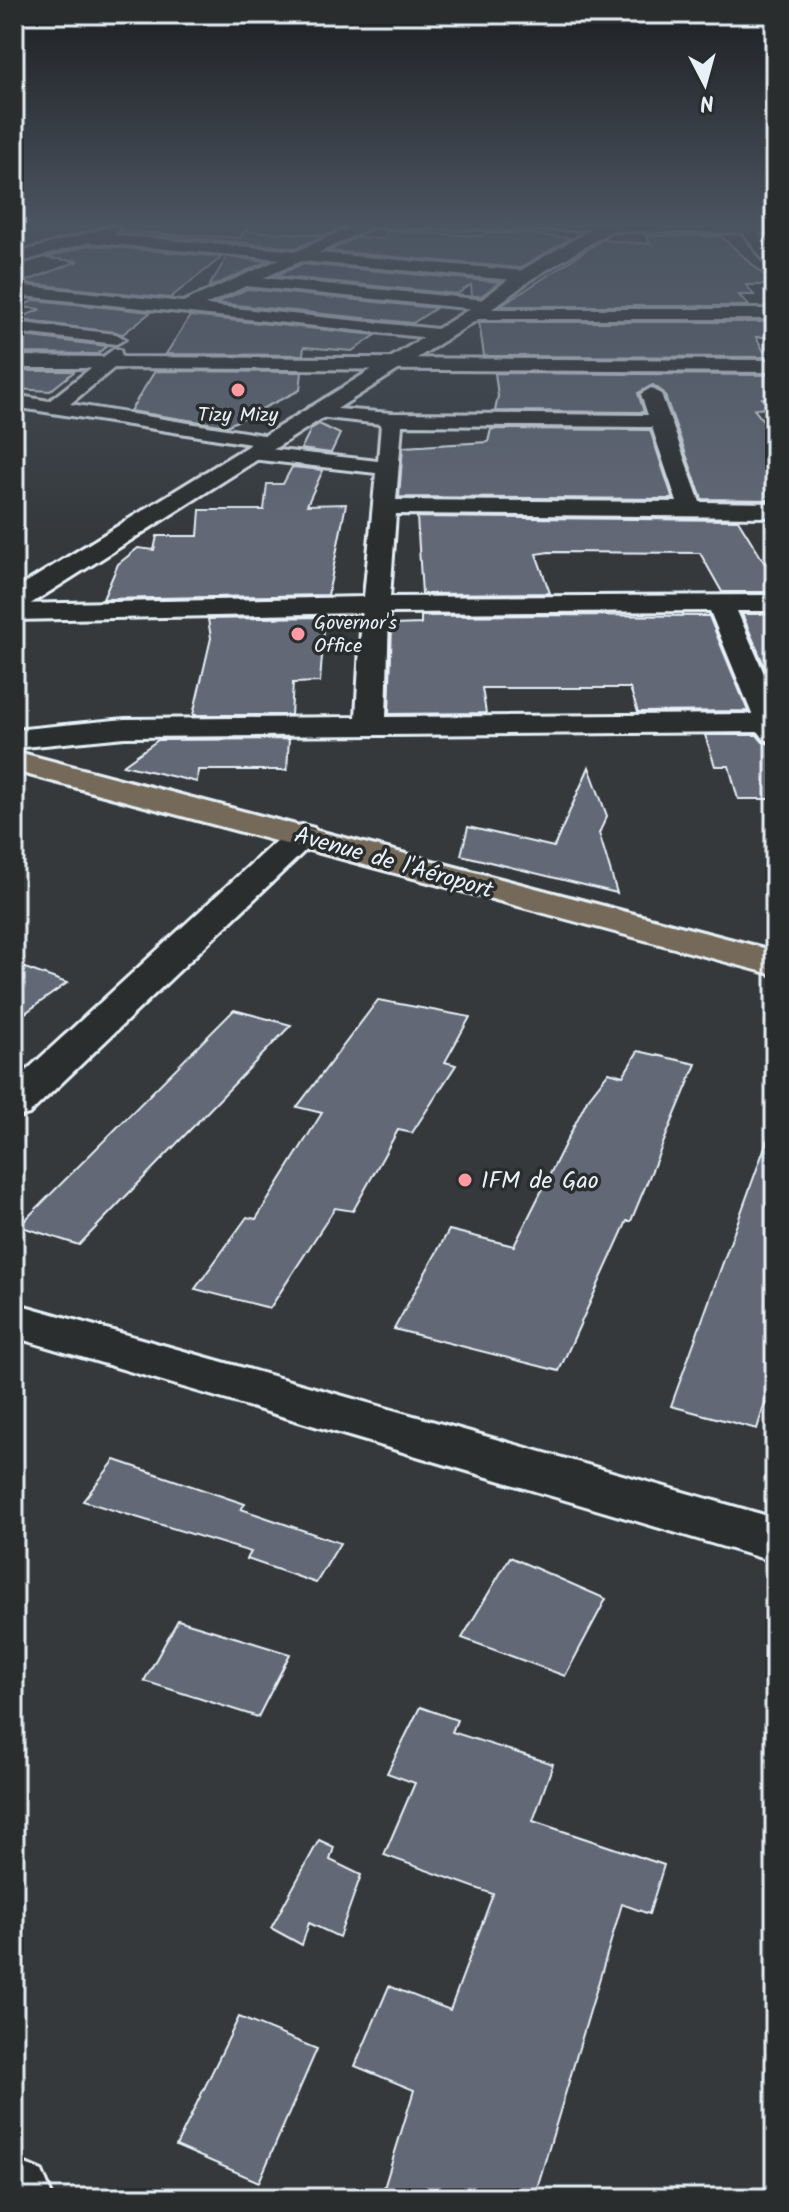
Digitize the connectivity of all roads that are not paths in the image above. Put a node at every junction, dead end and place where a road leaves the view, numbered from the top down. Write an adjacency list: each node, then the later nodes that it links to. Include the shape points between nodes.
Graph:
1 (364, 326): 4 (street)
2 (453, 326): 4 (street)
3 (14, 327): 5 (street)
4 (441, 334): 9 (street)
5 (134, 339): 7 (street); 8 (street)
6 (14, 362): 7 (street)
7 (110, 362): 8 (street); 13 (street)
8 (312, 362): 9 (street)
9 (396, 363): 10 (street); 14 (street)
10 (641, 363): 11 (street); 16 (street)
11 (775, 366)
12 (14, 401): 13 (street)
13 (52, 408): 17 (street)
14 (317, 411): 15 (street); 17 (street)
15 (392, 419): 16 (street); 18 (street)
16 (661, 421): 20 (street)
17 (260, 447): 18 (street); 22 (street)
18 (386, 468): 19 (street)
19 (385, 507): 20 (street); 25 (street)
20 (691, 510): 21 (street)
21 (775, 510)
22 (14, 602)
23 (720, 603): 24 (street); 25 (street); 28 (street)
24 (775, 603)
25 (376, 605): 26 (street); 27 (street)
26 (14, 612)
27 (371, 725): 28 (street); 29 (street, via 125,728)
28 (773, 728)
29 (14, 739)
30 (14, 761): 31 (main road, Avenue de l'Aéroport)
31 (302, 835): 32 (main road, Avenue de l'Aéroport); 33 (street)
32 (775, 963)
33 (14, 1105)
34 (14, 1320): 35 (street)
35 (775, 1540)

